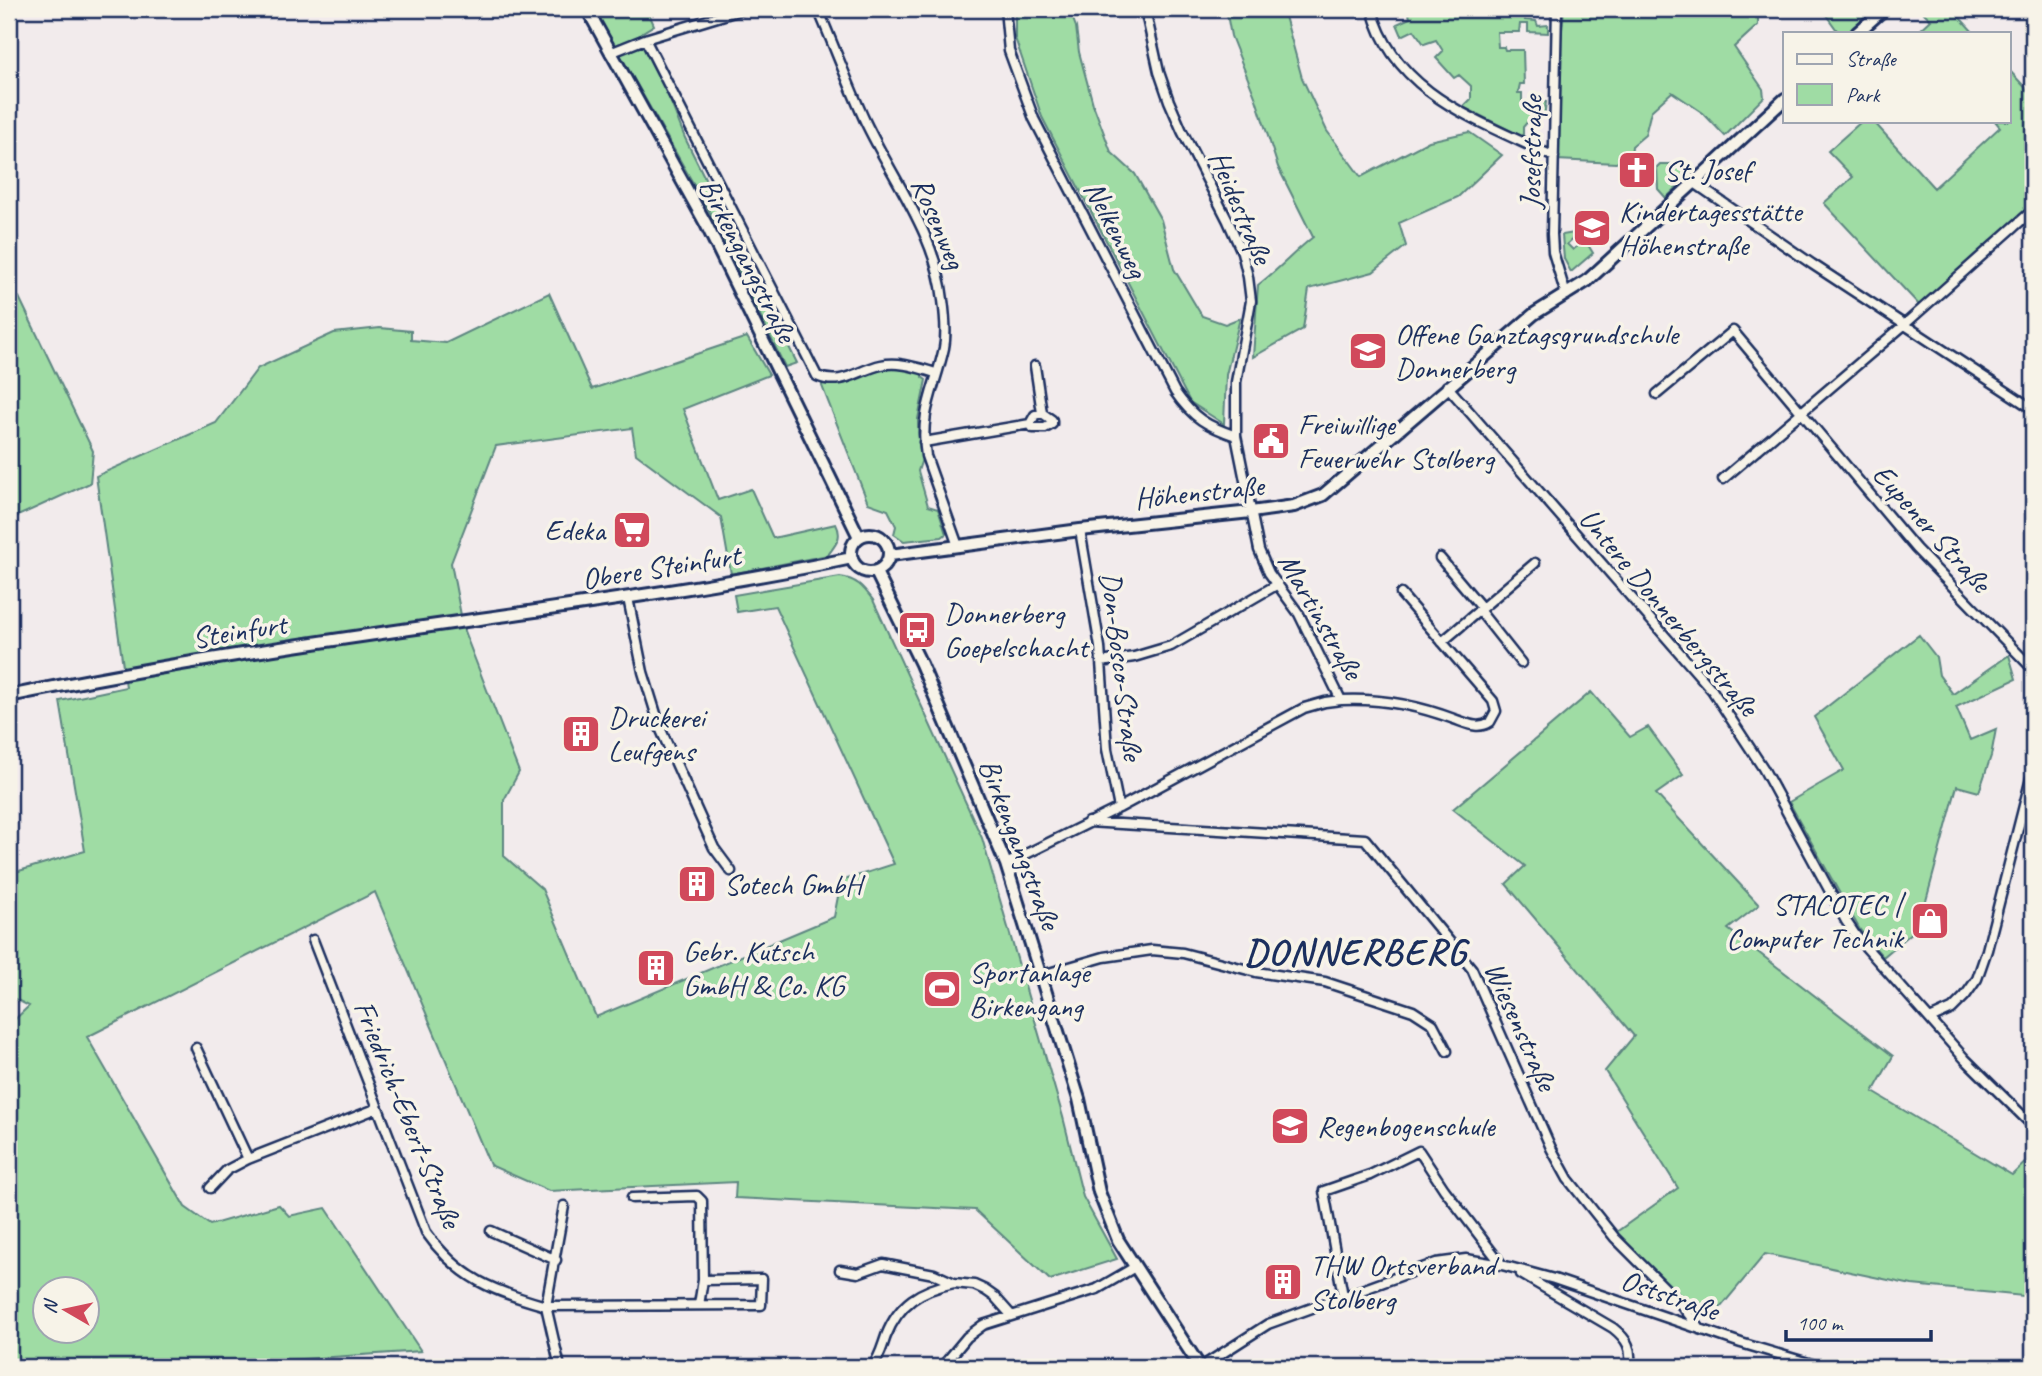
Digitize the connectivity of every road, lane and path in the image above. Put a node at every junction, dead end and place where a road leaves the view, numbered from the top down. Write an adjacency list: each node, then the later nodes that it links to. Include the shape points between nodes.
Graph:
1 (587, 9): 12 (street, Birkengangstraße)
2 (744, 9): 9 (street)
3 (818, 9): 20 (street, Rosenweg, via 939,271 945,328)
4 (1005, 9): 27 (street, Nelkenweg, via 1009,51 1034,119 1175,392 1190,413)
5 (1145, 9): 27 (street, Heidestraße, via 1169,101 1242,251 1248,277 1251,302 1236,382)
6 (1372, 9): 14 (street, via 1393,55 1430,94)
7 (1557, 9): 14 (street, Josefstraße)
8 (1884, 9): 10 (street)
9 (712, 13): 11 (street)
10 (1858, 32)
11 (645, 39): 12 (street); 20 (street, via 817,376 838,381 894,364)
12 (610, 53): 32 (street, Birkengangstraße, via 706,224)
13 (1783, 101): 15 (street, Höhenstraße)
14 (1553, 157): 17 (street, Josefstraße, via 1553,252)
15 (1693, 182): 17 (street, Höhenstraße, via 1587,281); 18 (street)
16 (2033, 210): 18 (street)
17 (1566, 295): 21 (street, Höhenstraße, via 1534,314)
18 (1904, 325): 23 (street); 25 (street)
19 (1035, 366): 24 (street)
20 (936, 373): 28 (street, Rosenweg, via 925,413)
21 (1447, 386): 30 (street, Höhenstraße, via 1323,495 1294,506); 60 (street, Untere Donnerbergstraße, via 1712,690 1763,768 1846,921)
22 (1657, 394): 25 (street, Eupener Straße, via 1734,331)
23 (2033, 409)
24 (1042, 413): 26 (street); 26 (street, via 1052,420 1049,427 1038,429)
25 (1802, 413): 29 (street); 47 (street, Eupener Straße, via 1916,549)
26 (1030, 424): 28 (street)
27 (1236, 436): 30 (street, Heidestraße)
28 (924, 442): 33 (street, Rosenweg)
29 (1723, 479)
30 (1251, 512): 31 (street, Höhenstraße); 39 (street, Martinstraße, via 1259,550)
31 (1080, 530): 33 (street, Höhenstraße); 45 (street, Don-Bosco-Straße)
32 (859, 537): 34 (street, via 880,536); 35 (street, via 852,546)
33 (958, 547): 34 (street, Höhenstraße)
34 (890, 555): 38 (street)
35 (852, 558): 38 (street, via 863,571); 41 (street, Obere Steinfurt)
36 (1440, 558): 42 (street)
37 (1535, 563): 42 (street)
38 (876, 572): 55 (street, Birkengangstraße, via 921,664)
39 (1278, 584): 45 (street, via 1171,646); 49 (street, Martinstraße, via 1299,614)
40 (1401, 594): 44 (street, Martinstraße)
41 (628, 598): 43 (street, Obere Steinfurt); 56 (street, via 661,730 714,848)
42 (1480, 609): 44 (street); 46 (street)
43 (477, 619): 48 (street, Steinfurt)
44 (1442, 642): 49 (street, Martinstraße, via 1493,701 1494,717 1484,726 1413,705)
45 (1101, 662): 52 (street, Don-Bosco-Straße, via 1107,749)
46 (1521, 663)
47 (2033, 669)
48 (9, 696)
49 (1340, 700): 52 (street, via 1304,708)
50 (2033, 768): 51 (street)
51 (2032, 780): 60 (street, via 1976,979 1952,1009)
52 (1119, 808): 53 (street)
53 (1088, 822): 55 (street); 81 (street, Wiesenstraße, via 1365,839 1472,968 1558,1163 1615,1238)
54 (2033, 859): 57 (street)
55 (1006, 864): 59 (street, Birkengangstraße)
56 (731, 871)
57 (2033, 909)
58 (313, 940): 63 (street, Friedrich-Ebert-Straße)
59 (1042, 975): 62 (street, via 1116,955 1152,950 1183,953 1256,972 1325,982 1413,1011 1433,1024); 72 (street, Birkengangstraße, via 1079,1099 1099,1192 1118,1240)
60 (1930, 1019): 64 (street, Untere Donnerbergstraße)
61 (195, 1048): 65 (street)
62 (1447, 1051)
63 (378, 1108): 65 (street); 79 (street, Friedrich-Ebert-Straße, via 426,1232 437,1248 486,1285)
64 (2033, 1126)
65 (248, 1159): 66 (street, via 227,1170)
66 (210, 1188)
67 (632, 1198): 75 (street, via 697,1196 702,1201)
68 (564, 1206): 70 (street)
69 (491, 1231): 70 (street)
70 (556, 1260): 79 (street)
71 (1502, 1265): 73 (street, Oststraße); 77 (street, Oststraße, via 1475,1259 1436,1263); 77 (street, via 1419,1152 1324,1191)
72 (1135, 1267): 80 (street, via 1097,1289); 85 (street, Birkengangstraße)
73 (1513, 1269): 81 (street, Oststraße); 86 (street, via 1624,1336 1631,1352)
74 (840, 1270): 76 (street, via 858,1273 883,1264 934,1274)
75 (703, 1280): 78 (street); 78 (street, Friedrich-Ebert-Straße, via 762,1279 761,1305)
76 (954, 1283): 80 (street, via 985,1290); 83 (street, via 903,1306)
77 (1343, 1296): 85 (street, Oststraße, via 1268,1324)
78 (699, 1305): 79 (street, Friedrich-Ebert-Straße)
79 (546, 1306): 82 (street)
80 (1011, 1315): 84 (street, via 983,1325 967,1337)
81 (1700, 1329): 87 (street, Oststraße)
82 (560, 1367)
83 (872, 1367)
84 (942, 1367)
85 (1201, 1367)
86 (1629, 1367)
87 (1822, 1367)

